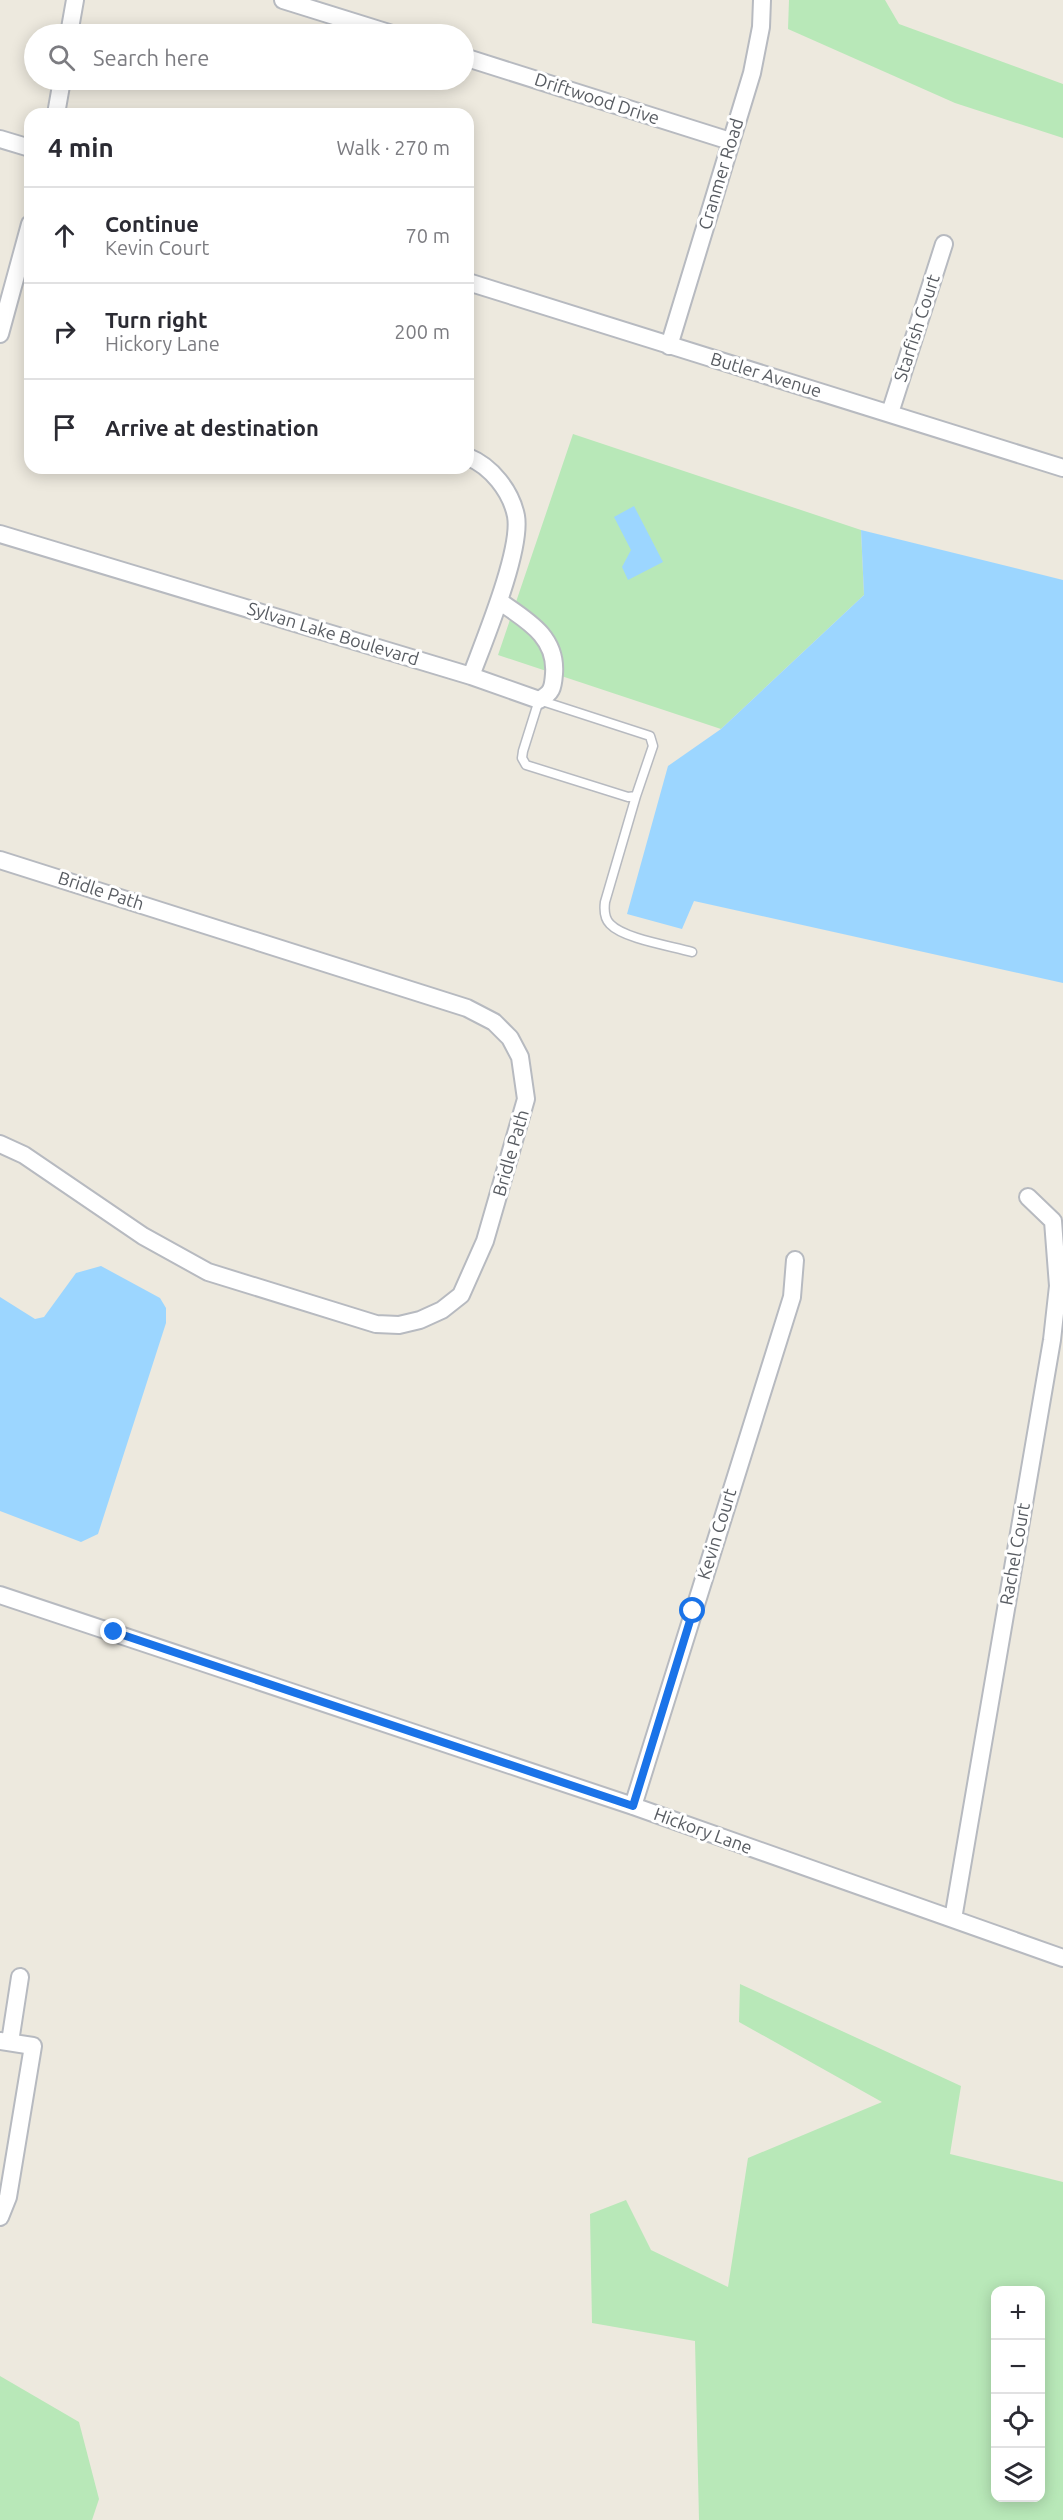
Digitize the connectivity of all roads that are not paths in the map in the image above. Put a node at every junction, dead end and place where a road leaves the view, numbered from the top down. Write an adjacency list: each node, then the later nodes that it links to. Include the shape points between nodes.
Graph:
1 (75, 0): 4 (street)
2 (283, 0): 5 (street)
3 (762, 0): 10 (street, Cranmer Road, via 752,73)
4 (71, 24)
5 (360, 24)
6 (474, 60): 10 (street, Driftwood Drive)
7 (60, 90): 8 (street)
8 (57, 108)
9 (0, 139): 11 (street)
10 (730, 141): 16 (street, Cranmer Road)
11 (24, 146)
12 (944, 244): 17 (street, Starfish Court)
13 (24, 246): 15 (street)
14 (474, 284): 16 (street, Butler Avenue)
15 (0, 334)
16 (669, 346): 17 (street, Butler Avenue)
17 (890, 413): 19 (street, Butler Avenue)
18 (474, 459): 21 (street, via 500,480 516,516 512,556)
19 (1063, 468)
20 (0, 534): 22 (street, Sylvan Lake Boulevard)
21 (498, 601): 22 (street); 23 (street, via 540,630 554,653 554,687)
22 (471, 676): 23 (street, Sylvan Lake Boulevard)
23 (539, 699): 24 (lane, via 650,736 653,746); 24 (lane, via 523,751 526,765 628,797)
24 (636, 796): 26 (lane, via 605,902 606,918 627,934)
25 (0, 860): 27 (street, Bridle Path, via 467,1008 494,1022 510,1038 520,1058 526,1099 485,1241 461,1295 442,1310 399,1325 376,1324 208,1272 143,1236 24,1155)
26 (692, 952)
27 (0, 1144)
28 (1028, 1197): 32 (street, Rachel Court, via 1053,1221 1058,1286)
29 (795, 1260): 31 (street, Kevin Court, via 792,1297)
30 (0, 1594): 31 (street, Hickory Lane)
31 (633, 1806): 32 (street, Hickory Lane)
32 (953, 1919): 33 (street, Hickory Lane)
33 (1063, 1958)
34 (20, 1977): 35 (street)
35 (5, 2042): 36 (street, via 33,2046 8,2197)
36 (0, 2217)

